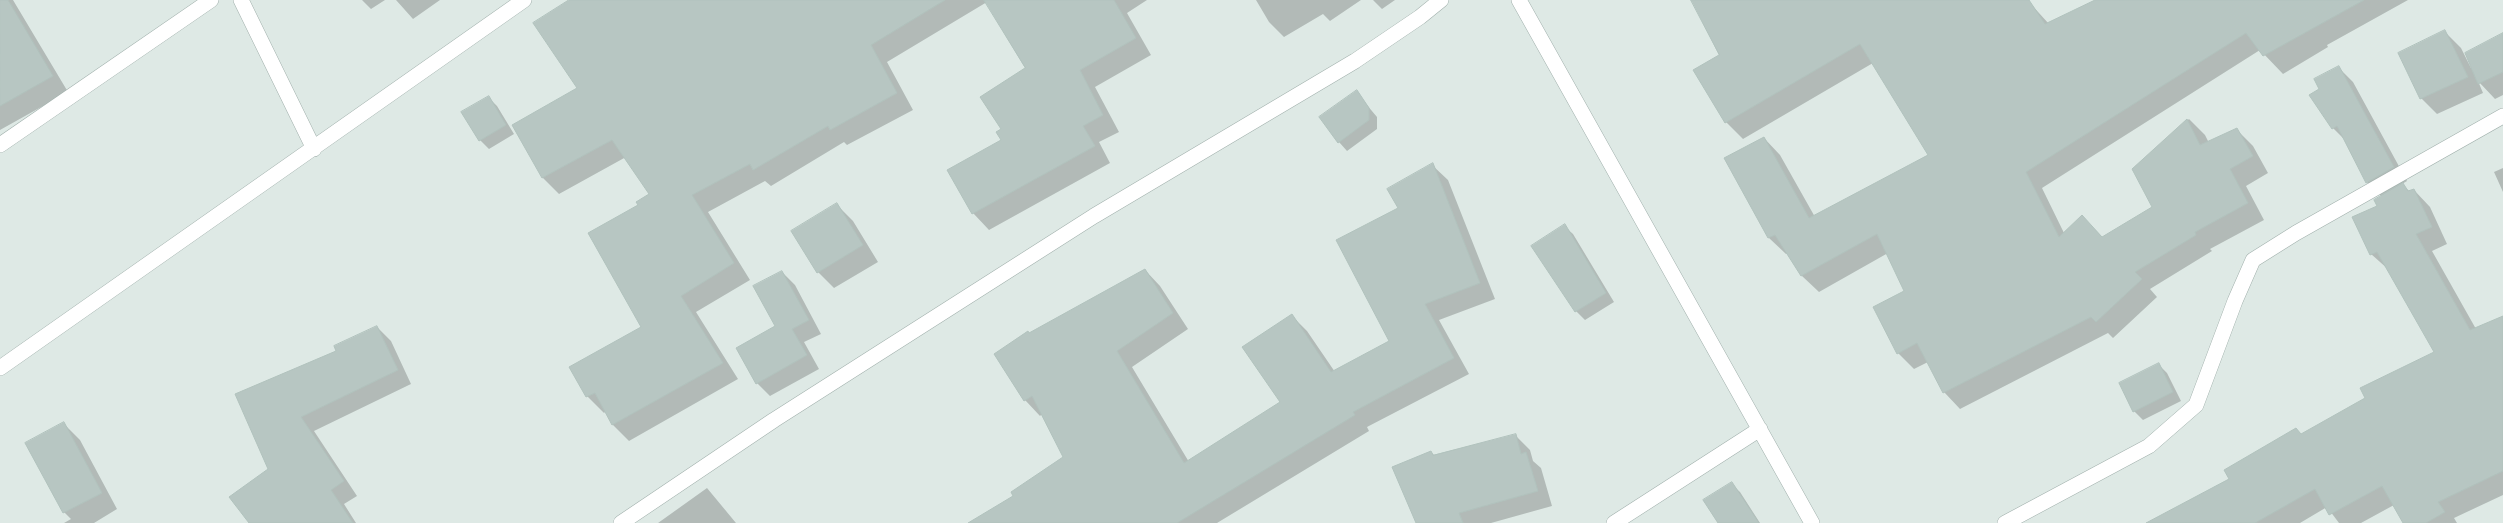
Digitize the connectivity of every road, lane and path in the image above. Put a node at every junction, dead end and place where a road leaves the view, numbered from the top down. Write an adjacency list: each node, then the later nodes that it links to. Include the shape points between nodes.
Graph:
1 (211, 0): 7 (street)
2 (241, 0): 8 (street)
3 (524, 0): 8 (street)
4 (1441, 0): 11 (street, via 1355,61 1094,216 774,420)
5 (1519, 0): 10 (street)
6 (2503, 116): 14 (street, via 2254,260 2196,405 2148,446)
7 (0, 145)
8 (314, 149): 9 (street)
9 (0, 368)
10 (1760, 428): 12 (street); 13 (street)
11 (621, 523)
12 (1614, 523)
13 (1812, 523)
14 (2005, 523)

